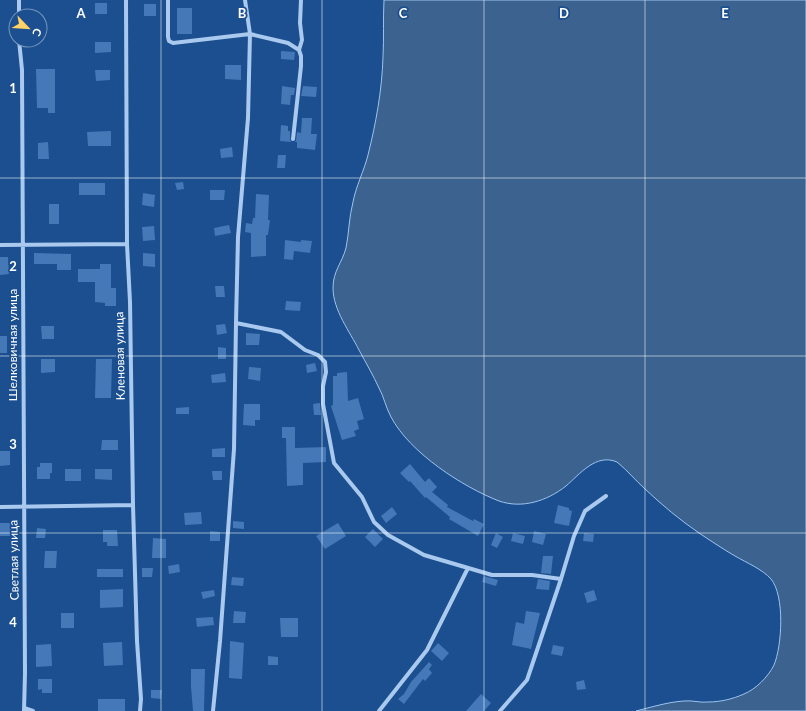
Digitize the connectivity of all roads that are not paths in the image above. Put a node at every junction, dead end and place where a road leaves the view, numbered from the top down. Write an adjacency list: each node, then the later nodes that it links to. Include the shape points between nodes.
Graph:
1 (126, 0): 9 (street, Кленовая улица)
2 (168, 0): 5 (street, via 168,37 173,43)
3 (245, 0): 5 (street)
4 (301, 0): 7 (street, via 302,40)
5 (250, 34): 7 (street, via 288,43); 12 (street, via 248,118 238,237)
6 (20, 48): 11 (street, Шелковичная улица)
7 (299, 50): 8 (street, via 301,66)
8 (293, 139)
9 (127, 244): 11 (street); 14 (street, Кленовая улица)
10 (0, 245): 11 (street)
11 (23, 245): 15 (street, Шелковичная улица)
12 (236, 323): 17 (street, via 281,332 325,362 324,404 334,463 362,497 374,522 388,536 424,555); 22 (street, via 234,449)
13 (606, 496): 18 (street, via 585,510)
14 (132, 505): 15 (street); 21 (street, Кленовая улица)
15 (23, 507): 16 (street); 19 (street, Светлая улица)
16 (0, 508)
17 (468, 568): 18 (street, via 492,575 532,575); 23 (street, via 428,650)
18 (561, 579): 24 (street, via 527,680)
19 (24, 710): 20 (street)
20 (33, 711)
21 (140, 711)
22 (213, 711)
23 (379, 711)
24 (500, 711)

